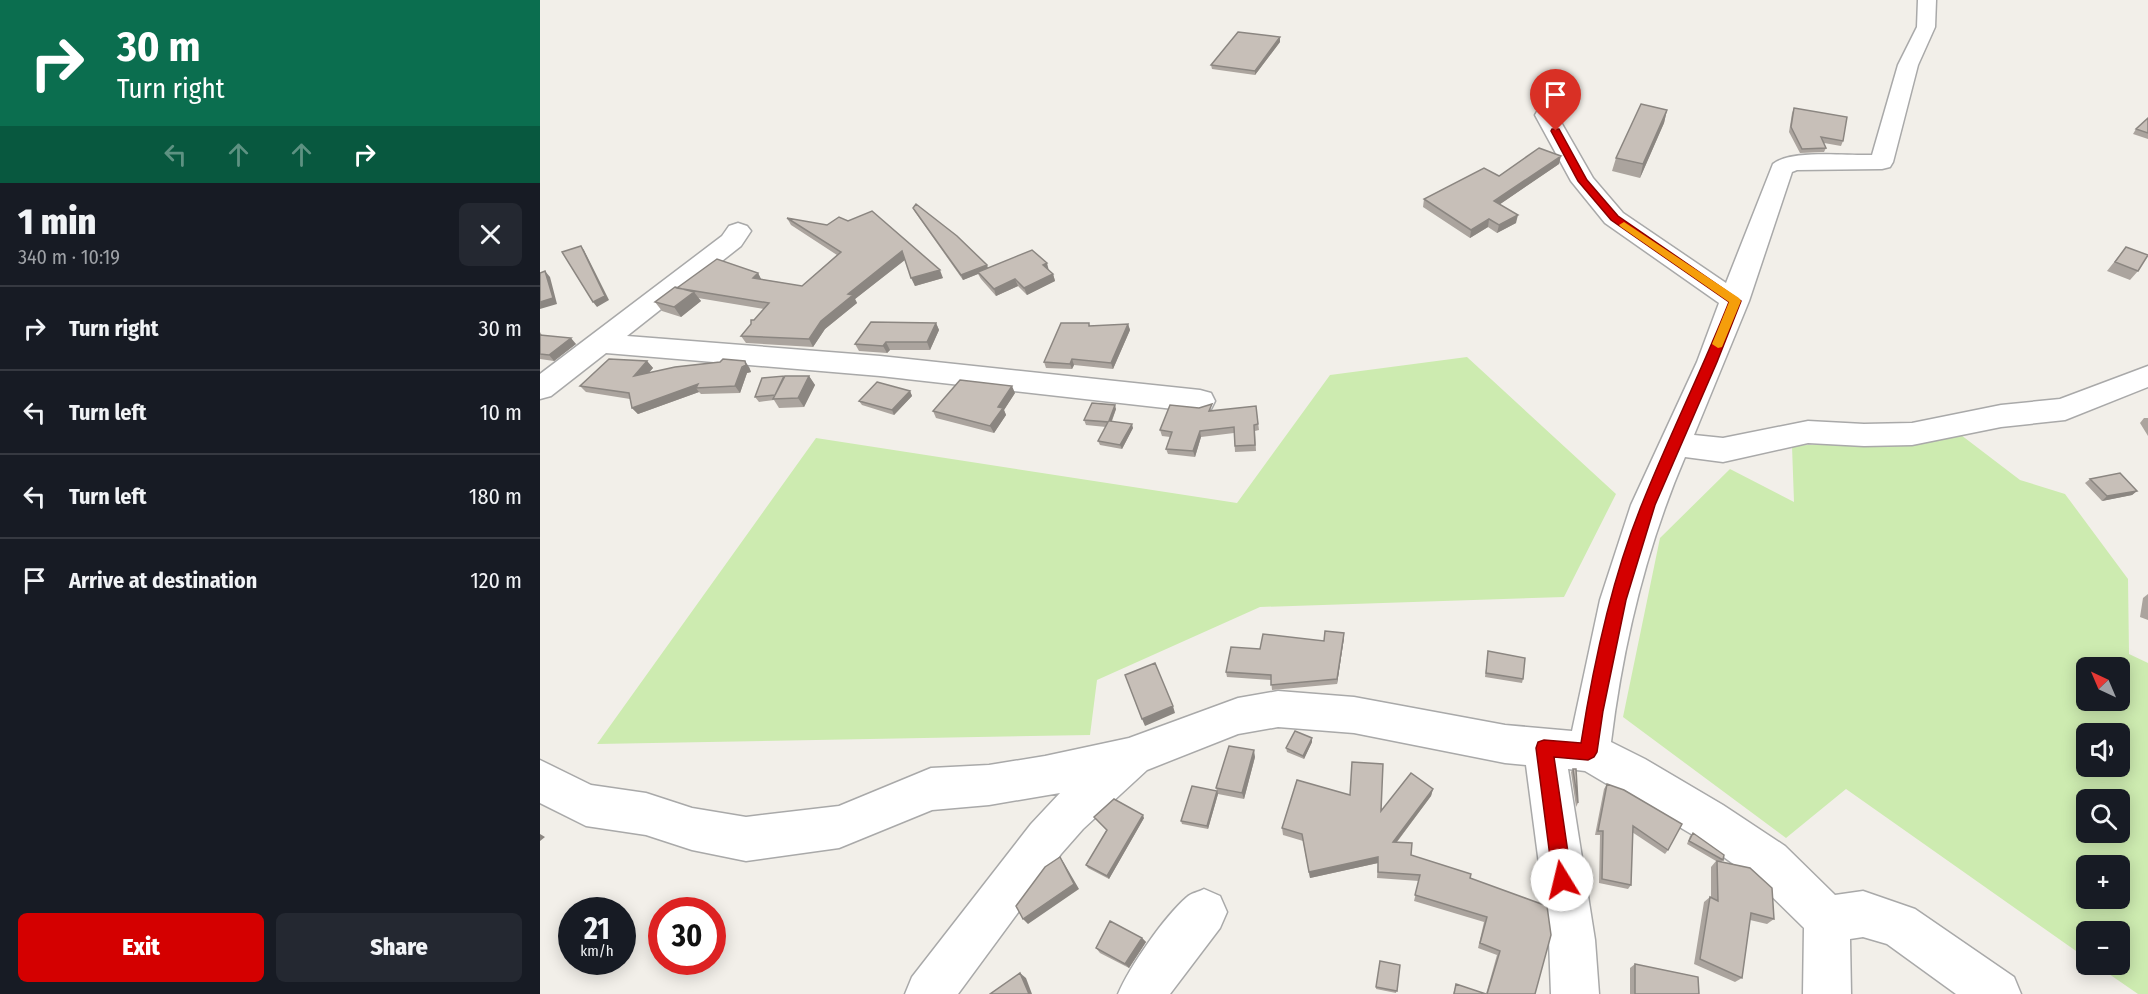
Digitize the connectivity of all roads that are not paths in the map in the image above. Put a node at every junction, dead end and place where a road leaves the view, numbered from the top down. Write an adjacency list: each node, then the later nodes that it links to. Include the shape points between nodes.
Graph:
1 (1927, 0): 4 (street, via 1926,27 1908,65 1882,162 1783,166)
2 (1546, 115): 4 (street, via 1583,181 1614,218)
3 (738, 231): 5 (street, via 732,241)
4 (1735, 301): 9 (street)
5 (600, 343): 7 (street); 8 (street, via 880,366)
6 (2148, 376): 9 (street, via 2065,409 2001,416 1912,434 1808,432 1723,450)
7 (540, 389)
8 (1200, 401)
9 (1674, 444): 11 (street, via 1648,505 1618,600)
10 (1544, 748): 11 (street); 12 (street, via 1354,715 1278,709 1238,716); 18 (street, via 1572,940)
11 (1588, 752): 15 (street, via 1630,772 1769,862)
12 (1133, 756): 13 (street, via 1045,776 931,789 839,827 746,839 692,829 646,814 586,805); 16 (street, via 1046,838)
13 (540, 780)
14 (1204, 912): 17 (street)
15 (1827, 920): 19 (street); 20 (street, via 1863,914 1899,925)
16 (928, 994)
17 (1142, 994)
18 (1575, 994)
19 (1827, 994)
20 (1997, 994)

